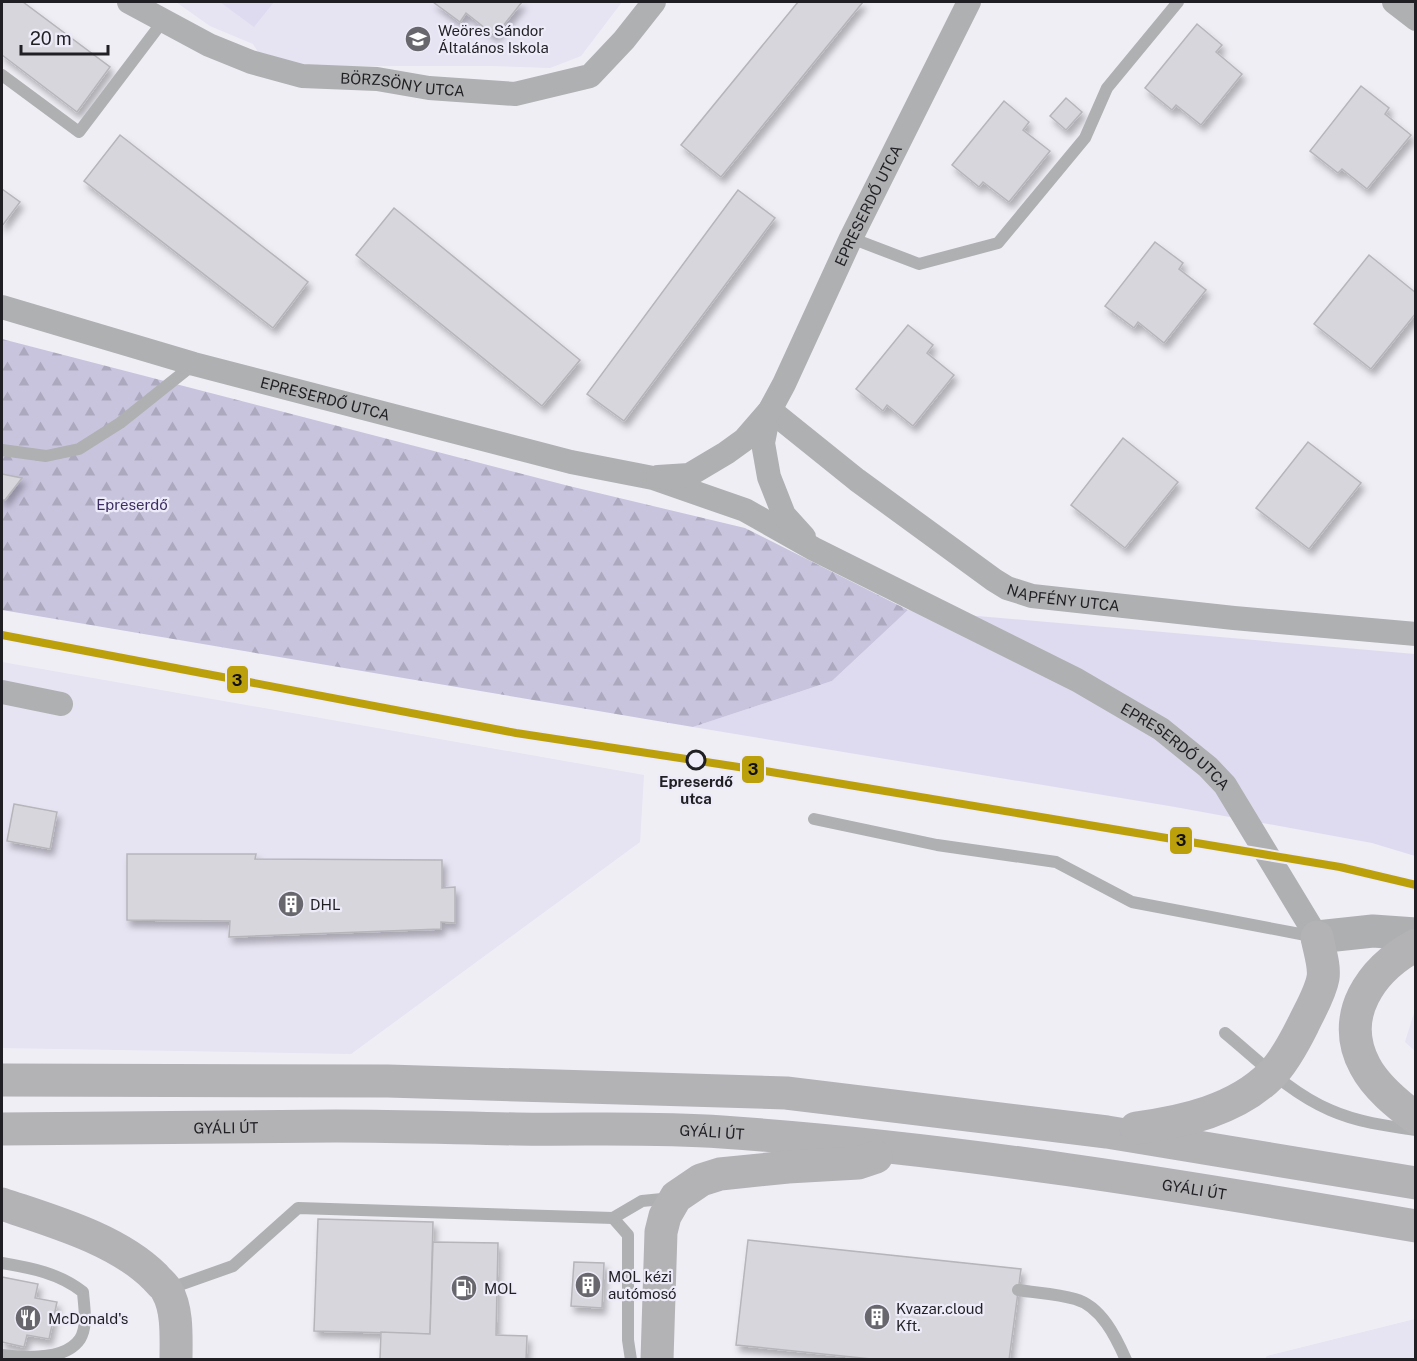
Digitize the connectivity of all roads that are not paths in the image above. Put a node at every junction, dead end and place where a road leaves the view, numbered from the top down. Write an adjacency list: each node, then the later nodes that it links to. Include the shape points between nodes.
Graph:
1 (129, 2): 7 (street, BÖRZSÖNY UTCA)
2 (654, 2): 7 (street, BÖRZSÖNY UTCA, via 590,76 515,94 429,88 377,79 302,76 251,62)
3 (969, 2): 9 (street, EPRESERDŐ UTCA)
4 (1178, 2): 9 (lane, via 1107,88 1085,138 999,243 919,264)
5 (1394, 2): 6 (street)
6 (1416, 19)
7 (164, 21): 8 (lane, via 79,132)
8 (2, 75)
9 (851, 238): 12 (street, EPRESERDŐ UTCA)
10 (2, 307): 11 (street, EPRESERDŐ UTCA)
11 (194, 364): 13 (lane, via 120,423 78,449 46,456); 14 (street, EPRESERDŐ UTCA, via 571,462)
12 (770, 410): 14 (street, EPRESERDŐ UTCA, via 744,440 689,475); 15 (street, EPRESERDŐ UTCA, via 763,442 769,477 784,515); 16 (street, NAPFÉNY UTCA, via 857,480 1013,590 1068,600)
13 (2, 450)
14 (653, 478): 15 (street, EPRESERDŐ UTCA, via 745,510)
15 (814, 549): 21 (street, EPRESERDŐ UTCA, via 1077,680 1161,729 1225,785)
16 (1416, 634)
17 (2, 698): 18 (street)
18 (61, 704)
19 (814, 819): 21 (lane, via 937,844 1056,862 1132,902)
20 (1416, 934): 21 (street, via 1373,932)
21 (1317, 937): 24 (main road, via 1323,977 1297,1038)
22 (1416, 945): 26 (main road, via 1384,966 1369,986 1360,1003 1355,1037 1370,1074)
23 (1225, 1033): 24 (lane)
24 (1273, 1074): 28 (lane, via 1329,1110); 29 (main road, via 1239,1099 1205,1113 1173,1123)
25 (2, 1080): 29 (main road, via 388,1081 774,1093)
26 (1416, 1118)
27 (2, 1129): 30 (main road, GYÁLI ÚT, via 611,1128 719,1132)
28 (1416, 1130)
29 (1107, 1132): 31 (main road)
30 (899, 1148): 32 (main road, via 858,1163 720,1174 701,1180); 35 (main road, GYÁLI ÚT, via 1075,1171)
31 (1416, 1183)
32 (676, 1197): 34 (lane, via 642,1201); 42 (main road, via 661,1232)
33 (2, 1204): 37 (main road, via 115,1248 143,1265)
34 (613, 1218): 37 (lane, via 298,1208 232,1266); 41 (lane, via 628,1234)
35 (1416, 1226)
36 (2, 1263): 39 (lane, via 38,1269 69,1281 83,1292 85,1317 81,1339 67,1352 51,1358)
37 (167, 1290): 40 (main road, via 173,1309)
38 (1018, 1290): 43 (lane, via 1078,1299 1099,1314)
39 (2, 1355)
40 (176, 1359)
41 (631, 1359)
42 (657, 1359)
43 (1126, 1359)

